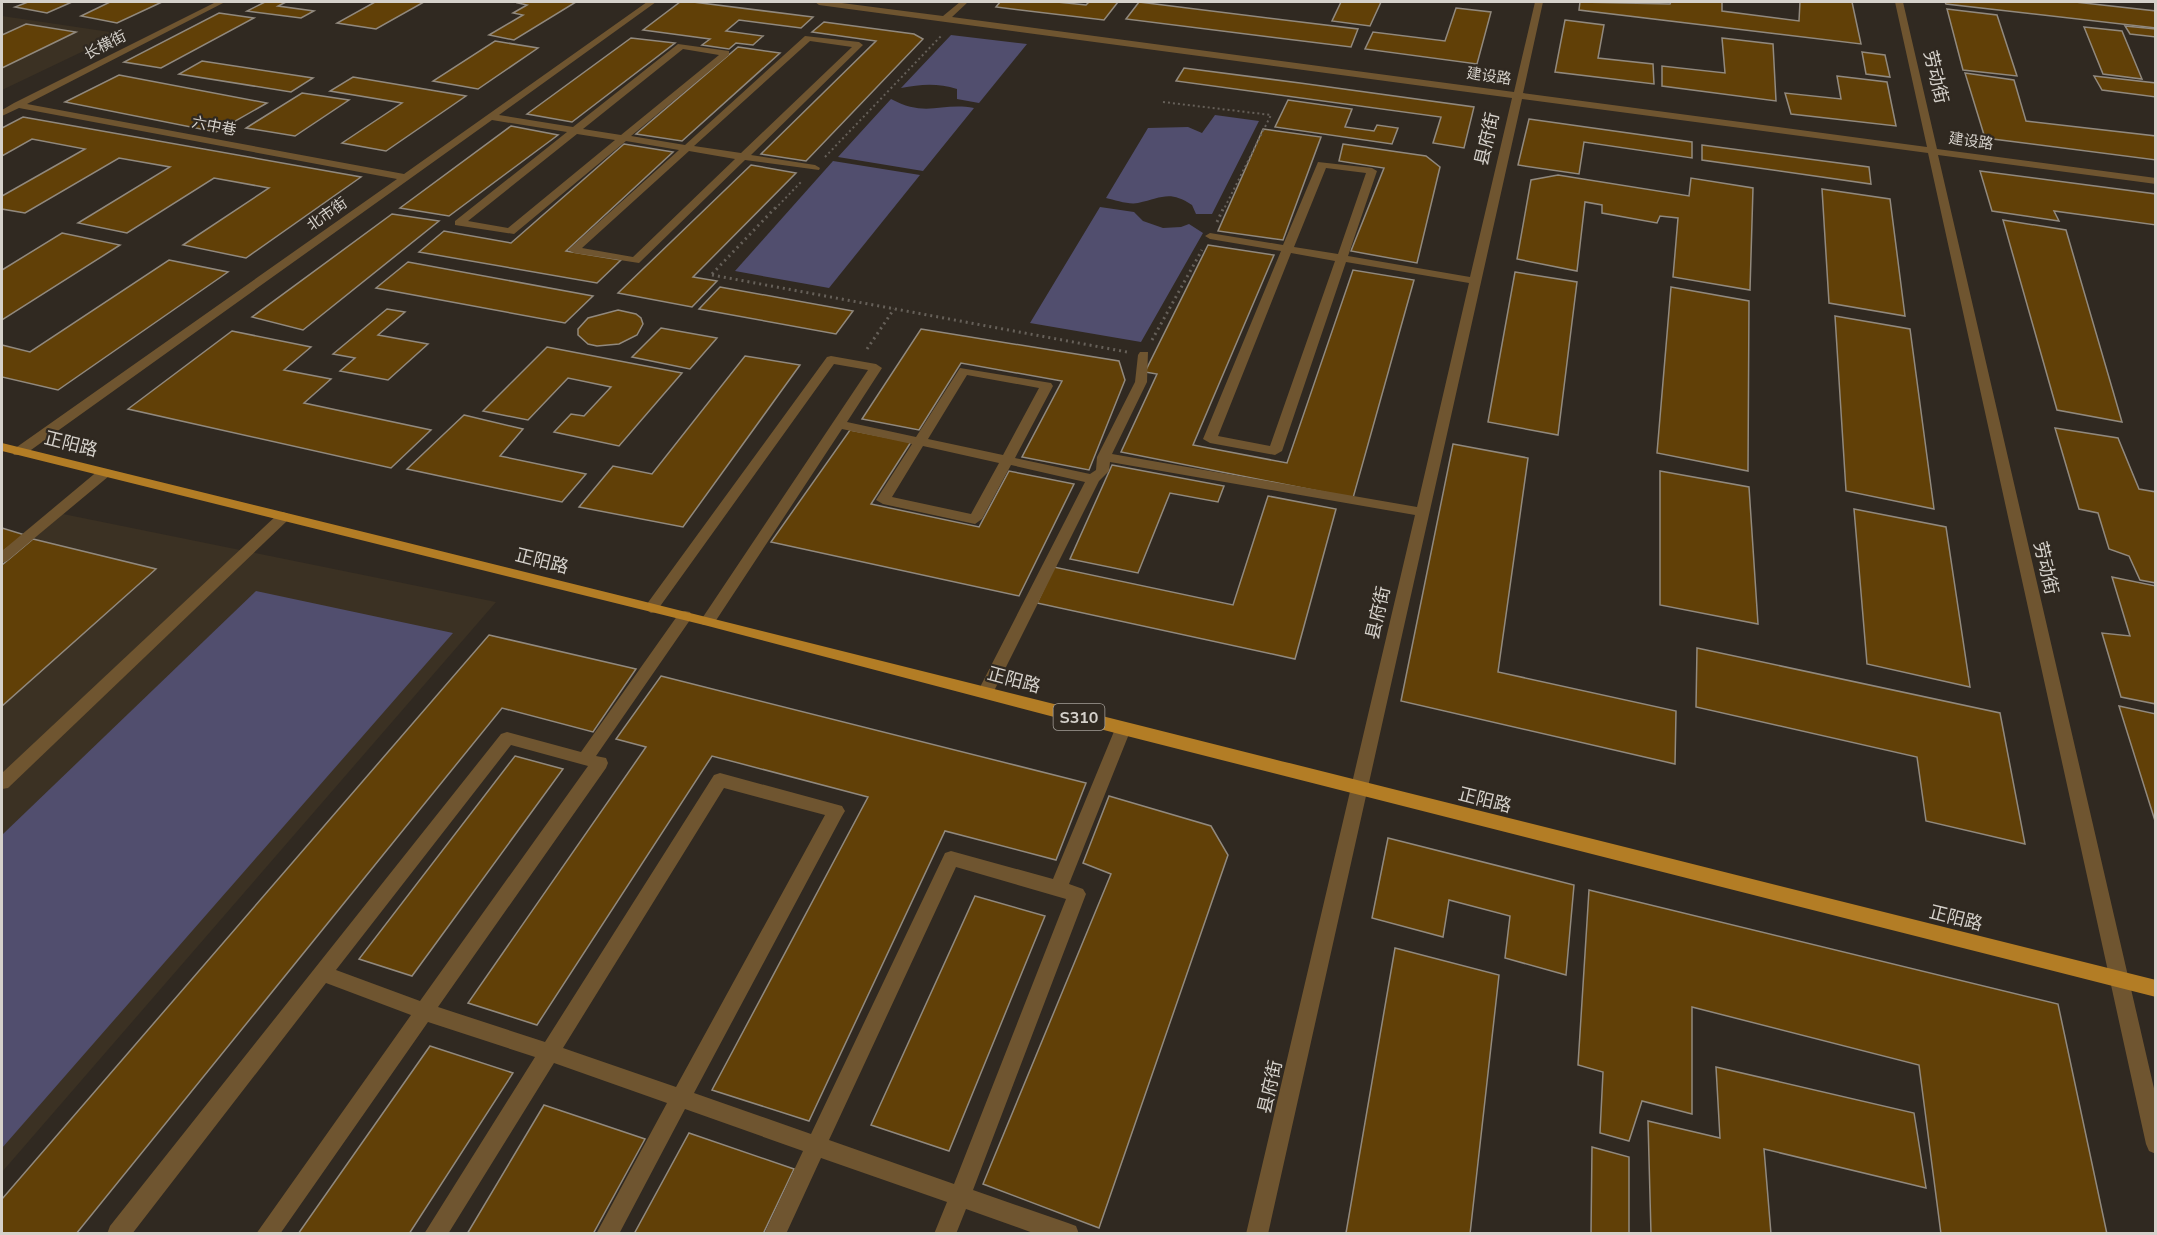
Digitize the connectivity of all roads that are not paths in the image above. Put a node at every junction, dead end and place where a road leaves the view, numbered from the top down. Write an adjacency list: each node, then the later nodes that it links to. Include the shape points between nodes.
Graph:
1 (221, 2): 9 (street, 长横街)
2 (652, 2): 11 (street, 北市街)
3 (819, 2): 7 (street, 建设路)
4 (964, 2): 7 (street)
5 (1539, 2): 8 (street, 县府街)
6 (1899, 2): 15 (street, 劳动街)
7 (951, 19): 8 (street, 建设路)
8 (1517, 95): 15 (street, 建设路); 23 (street, 县府街)
9 (17, 105): 10 (street, 长横街); 18 (street, 六中巷)
10 (2, 113)
11 (490, 117): 12 (street); 18 (street, 北市街)
12 (575, 130): 13 (street); 13 (street, via 681,46 726,53); 13 (street, via 459,223 510,232)
13 (624, 138): 14 (street)
14 (687, 147): 16 (street); 16 (street, via 574,250 636,261); 16 (street, via 808,38 859,45)
15 (1932, 151): 19 (street, 建设路); 48 (street, 劳动街)
16 (744, 156): 17 (street)
17 (815, 168)
18 (405, 177): 30 (street, 北市街)
19 (2156, 180)
20 (1210, 236): 21 (street)
21 (1287, 250): 22 (street); 22 (street, via 1322,164 1372,171); 22 (street, via 1210,439 1275,451)
22 (1342, 258): 23 (street)
23 (1475, 281): 35 (street, 县府街)
24 (1144, 356): 31 (street, via 1141,382)
25 (857, 365): 26 (street)
26 (876, 368): 27 (street); 38 (street, via 831,360)
27 (839, 424): 28 (street); 40 (street)
28 (920, 442): 32 (street); 32 (street, via 883,500 975,519); 32 (street, via 964,371 1047,386)
29 (2, 447): 30 (main road, 正阳路 / S310)
30 (19, 452): 33 (main road, 正阳路 / S310)
31 (1104, 457): 34 (street, via 1102,471); 35 (street)
32 (1006, 460): 34 (street)
33 (104, 473): 36 (main road, 正阳路 / S310); 37 (street)
34 (1093, 479): 41 (street)
35 (1422, 512): 45 (street, 县府街)
36 (283, 517): 38 (main road, 正阳路 / S310); 44 (street)
37 (2, 558)
38 (651, 608): 39 (main road, 正阳路 / S310)
39 (685, 616): 40 (main road, 正阳路 / S310); 43 (street)
40 (708, 621): 41 (main road, 正阳路 / S310)
41 (985, 693): 42 (main road, 正阳路 / S310)
42 (1124, 729): 45 (main road, 正阳路 / S310); 46 (street)
43 (585, 759): 47 (street, via 507,738); 50 (street, via 600,763)
44 (2, 783)
45 (1358, 788): 48 (main road, 正阳路 / S310); 63 (street, 县府街)
46 (1058, 888): 54 (street, via 951,858); 55 (street, via 1077,894)
47 (322, 973): 50 (street); 56 (street)
48 (2119, 979): 49 (main road, 正阳路 / S310); 53 (street, 劳动街)
49 (2156, 989)
50 (426, 1012): 51 (street); 57 (street)
51 (549, 1052): 52 (street); 52 (street, via 720,780 836,811); 58 (street)
52 (681, 1098): 54 (street); 59 (street)
53 (2156, 1144)
54 (817, 1146): 55 (street); 60 (street)
55 (959, 1196): 61 (street); 62 (street)
56 (118, 1233)
57 (267, 1233)
58 (435, 1233)
59 (608, 1233)
60 (775, 1233)
61 (945, 1233)
62 (1068, 1233)
63 (1258, 1233)

